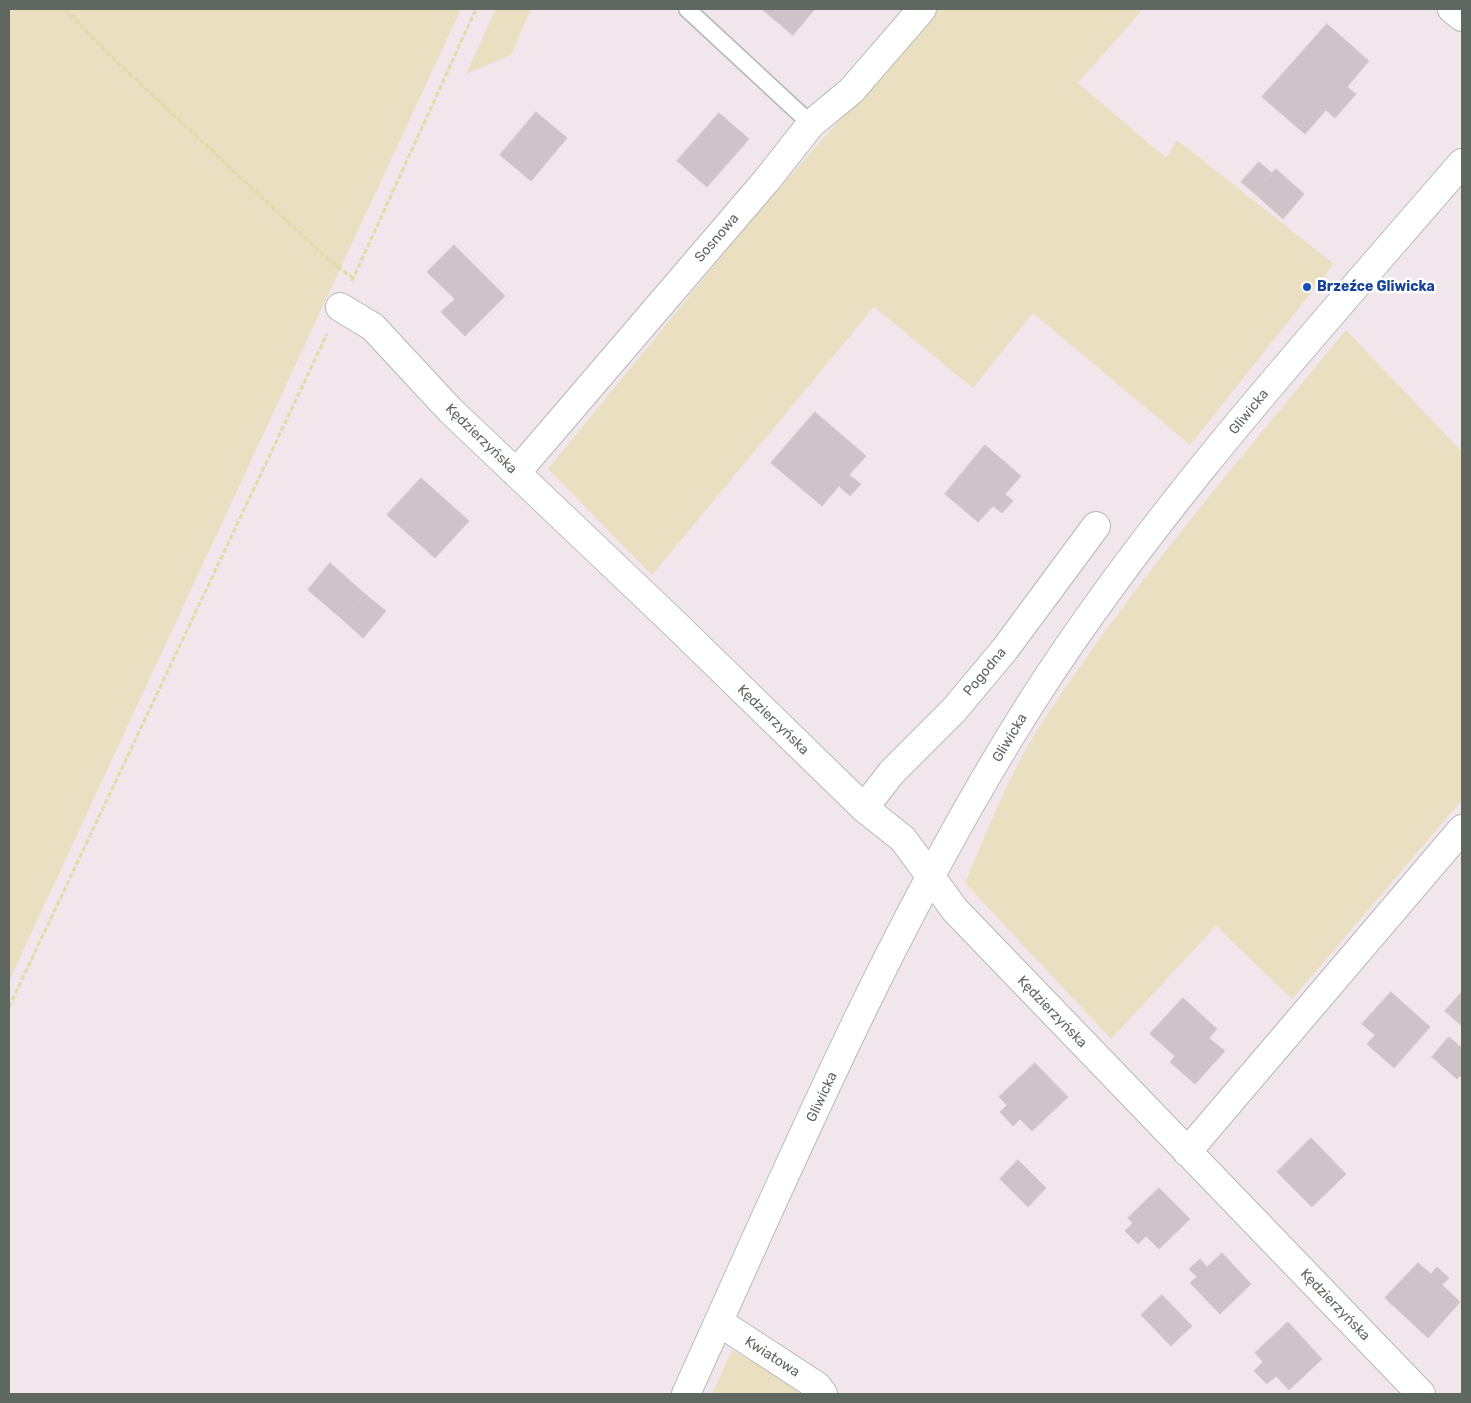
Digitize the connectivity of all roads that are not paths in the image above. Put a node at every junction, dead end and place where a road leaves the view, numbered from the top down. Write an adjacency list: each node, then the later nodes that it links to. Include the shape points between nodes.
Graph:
1 (687, 9): 5 (lane)
2 (922, 9): 5 (street, Sosnowa, via 851,91)
3 (1452, 9): 4 (street)
4 (1462, 17)
5 (811, 124): 8 (street, Sosnowa)
6 (1462, 163): 12 (street, Gliwicka, via 1253,407 1159,524 1040,690)
7 (340, 308): 8 (street, Kędzierzyńska, via 373,327 450,410)
8 (516, 473): 10 (street, Kędzierzyńska)
9 (1096, 526): 10 (street, Pogodna, via 1005,649 954,710 892,772)
10 (864, 808): 12 (street, Kędzierzyńska, via 903,839)
11 (1462, 829): 13 (street)
12 (930, 876): 13 (street, Kędzierzyńska, via 955,910); 14 (street, Gliwicka, via 804,1136)
13 (1187, 1152): 17 (street, Kędzierzyńska)
14 (719, 1322): 15 (street, Gliwicka); 16 (street, Kwiatowa, via 817,1386)
15 (686, 1394)
16 (823, 1394)
17 (1421, 1394)

